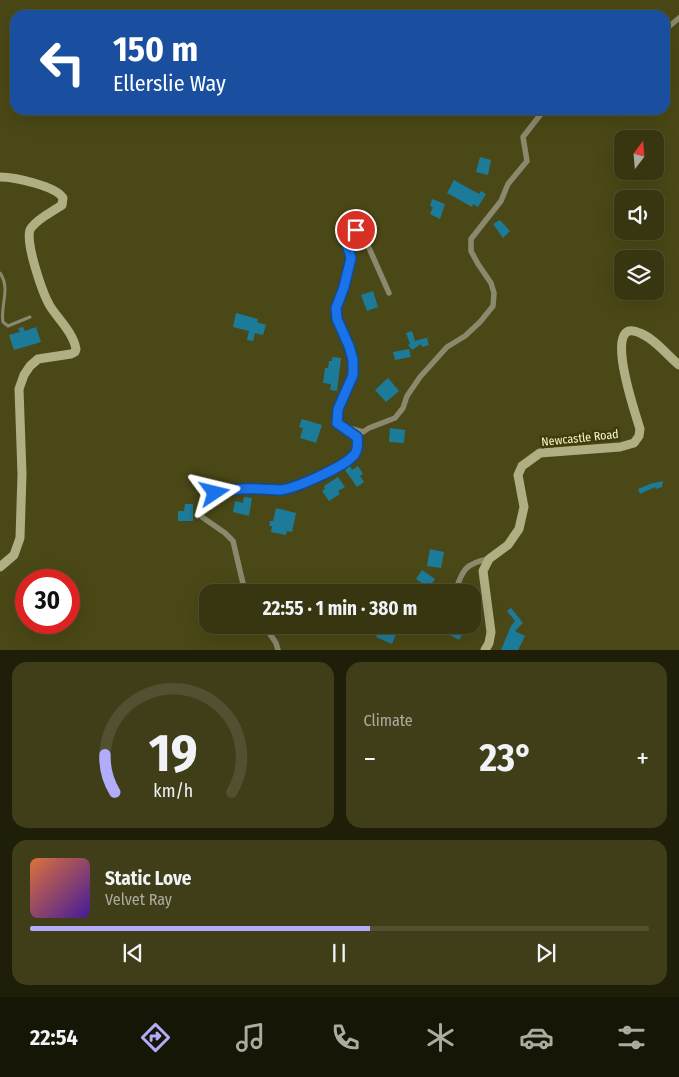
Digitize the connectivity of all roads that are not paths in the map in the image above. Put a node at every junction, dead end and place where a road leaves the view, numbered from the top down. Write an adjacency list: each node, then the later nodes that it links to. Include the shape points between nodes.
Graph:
1 (540, 115): 7 (street, via 523,137 527,161 471,239 471,251 491,283 493,306 465,336 446,347 407,396 395,418 363,432)
2 (0, 177): 9 (main road, via 50,188 63,198 62,205 32,226 28,238 49,304 76,349 71,354 38,359 24,375 19,389 20,538 14,554)
3 (0, 273): 5 (lane, via 5,287 3,322 8,326)
4 (389, 293): 7 (street, via 362,232 350,232 346,241 351,258 336,308 353,360 353,375 338,409 337,423)
5 (30, 317)
6 (679, 365): 8 (main road, Newcastle Road, via 640,333 627,333 622,341 622,359 640,436 634,443 620,447 540,453 522,466 518,475 524,507 519,529 508,545)
7 (344, 427): 10 (street, via 357,437 358,446 354,456 344,464 280,490 250,488 221,491 202,506 202,517 233,541)
8 (489, 559): 11 (street, via 476,561 461,574); 14 (main road, via 483,571 491,632)
9 (0, 567)
10 (243, 584)
11 (458, 584)
12 (270, 634): 13 (street)
13 (278, 650)
14 (485, 650)

